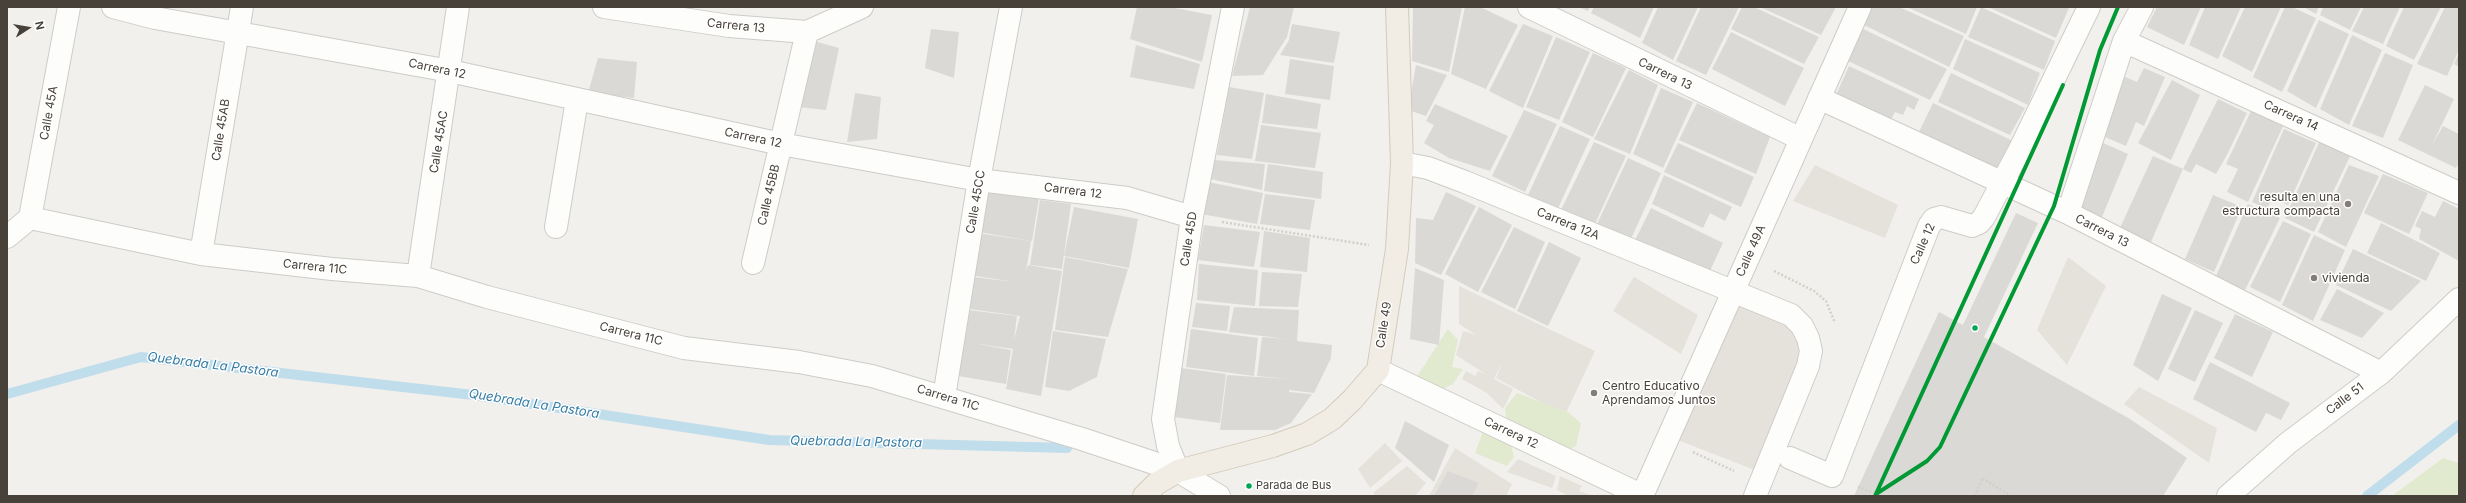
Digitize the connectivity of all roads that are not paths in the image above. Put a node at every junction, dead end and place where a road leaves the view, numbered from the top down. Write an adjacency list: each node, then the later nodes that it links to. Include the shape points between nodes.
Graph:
1 (69, 7): 30 (street, Calle 45A)
2 (113, 7): 16 (street, Carrera 12, via 154,18)
3 (242, 7): 16 (street, Calle 45AB)
4 (458, 7): 19 (street, Calle 45AC)
5 (604, 7): 15 (street, Carrera 13)
6 (720, 7): 15 (street)
7 (1011, 7): 25 (street, Calle 45CC)
8 (1233, 7): 29 (street, Calle 45D)
9 (1397, 7): 24 (main road, Calle 49)
10 (1529, 7): 22 (street, Carrera 13)
11 (1860, 7): 20 (street, Calle 49A)
12 (2089, 7): 26 (street, Calle 12)
13 (2142, 7): 18 (street)
14 (852, 10): 17 (street, Carrera 13)
15 (729, 26): 17 (street, Carrera 13)
16 (237, 32): 19 (street, Carrera 12); 33 (street, Calle 45AB)
17 (807, 32): 23 (street, Calle 45BB)
18 (2124, 41): 27 (street, Carrera 14); 28 (street)
19 (450, 71): 21 (street, Carrera 12); 35 (street, Calle 45AC)
20 (1820, 98): 22 (street, Calle 49A); 26 (street, Carrera 13)
21 (577, 100): 23 (street, Carrera 12); 31 (street)
22 (1801, 139): 36 (street, Calle 49A)
23 (781, 144): 25 (street, Carrera 12); 34 (street, Calle 45BB)
24 (1402, 163): 36 (street, Carrera 12A, via 1428,168 1465,182); 38 (main road, Calle 49, via 1397,249)
25 (979, 180): 29 (street, Carrera 12, via 1127,198); 40 (street, Calle 45CC)
26 (2003, 184): 28 (street, Carrera 13); 41 (street, Calle 12, via 1979,223 1972,226 1941,216 1934,219 1929,226 1832,476)
27 (2459, 193)
28 (2068, 213): 39 (street, Carrera 13)
29 (1192, 217): 42 (street, Calle 45D, via 1163,419 1168,446)
30 (30, 218): 32 (street); 33 (street, Carrera 11C)
31 (556, 227)
32 (7, 237)
33 (200, 254): 35 (street, Carrera 11C)
34 (753, 263)
35 (418, 276): 40 (street, Carrera 11C, via 487,297 684,348 798,362 872,376)
36 (1733, 292): 43 (street, Carrera 12A, via 1791,315 1802,326 1808,338 1810,351 1808,366); 46 (street, Calle 49A)
37 (2459, 299): 39 (street, Calle 51)
38 (1378, 370): 42 (main road, via 1332,419 1307,434 1273,446); 46 (street, Carrera 12)
39 (2381, 373): 47 (street, Calle 51, via 2288,443)
40 (944, 397): 42 (street, Carrera 11C)
41 (1790, 458)
42 (1178, 471): 44 (main road, via 1156,484); 45 (street, Carrera 11C)
43 (1758, 490)
44 (1144, 496)
45 (1219, 496)
46 (1643, 496)
47 (2228, 496)

